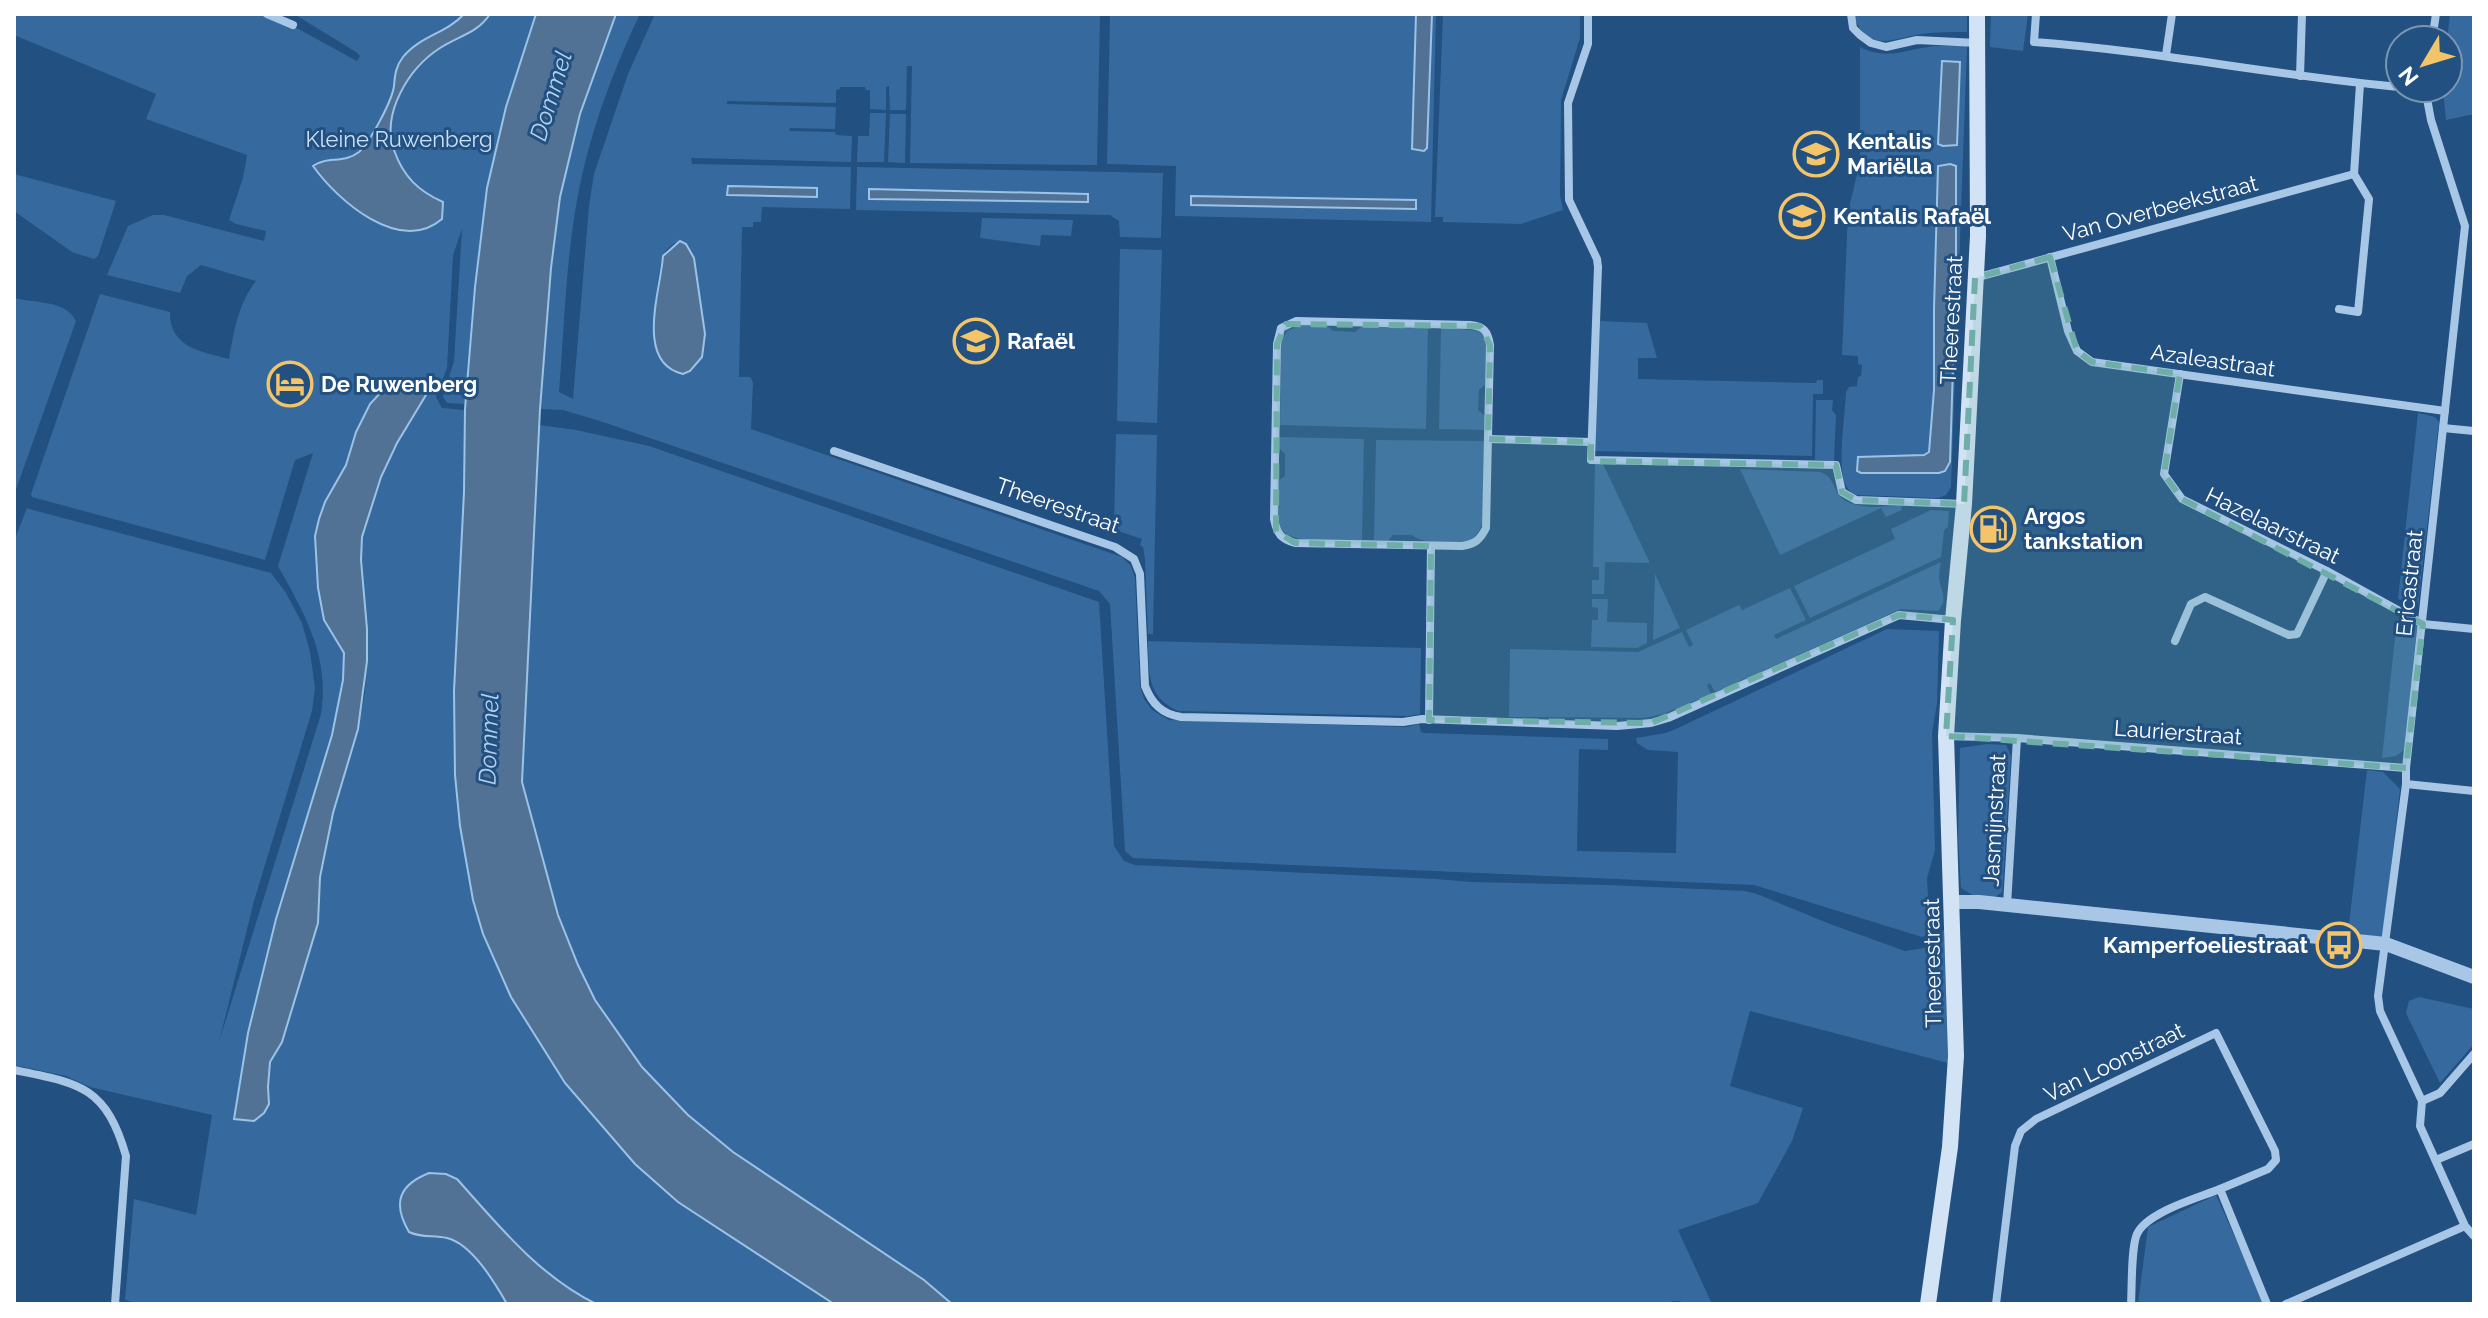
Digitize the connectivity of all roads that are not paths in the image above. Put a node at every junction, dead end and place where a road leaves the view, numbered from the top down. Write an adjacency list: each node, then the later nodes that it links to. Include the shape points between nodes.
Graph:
1 (267, 14): 8 (street)
2 (1588, 14): 25 (street, via 1588,44 1568,103 1569,200 1598,267)
3 (1851, 14): 9 (street, via 1860,35 1886,47 1917,40)
4 (1977, 14): 9 (main road, Theerestraat)
5 (2172, 14): 10 (street)
6 (2302, 14): 11 (street)
7 (2035, 19): 10 (street, via 2034,42)
8 (293, 25)
9 (1977, 43): 18 (main road, Theerestraat)
10 (2166, 55): 11 (street)
11 (2300, 76): 12 (street)
12 (2360, 84): 13 (street); 15 (street)
13 (2384, 86)
14 (2428, 104): 16 (street)
15 (2354, 174): 17 (street, Van Overbeekstraat); 19 (street, via 2369,199 2361,294 2358,312)
16 (2470, 226): 21 (street, Ericastraat)
17 (2050, 257): 18 (street, Van Overbeekstraat); 20 (street, Azaleastraat, via 2077,351 2092,362)
18 (1975, 278): 27 (main road, Theerestraat)
19 (2339, 309)
20 (2180, 374): 21 (street, Azaleastraat); 29 (street, Hazelaarstraat, via 2164,474 2182,499)
21 (2445, 411): 22 (street, Ericastraat)
22 (2443, 428): 23 (street); 31 (street, Ericastraat)
23 (2474, 431)
24 (1488, 439): 25 (street); 28 (street, via 1482,538 1462,546); 28 (street, via 1490,345 1480,326 1296,321 1278,333 1276,531 1295,543)
25 (1591, 442): 27 (street, via 1591,460 1836,465 1842,492 1856,500)
26 (834, 451): 34 (street, Theerestraat, via 1115,547 1134,559 1140,574 1145,686 1165,713)
27 (1964, 504): 30 (main road, Theerestraat)
28 (1431, 546): 34 (street)
29 (2327, 571): 31 (street, Hazelaarstraat); 33 (street, via 2297,634 2205,597 2191,604)
30 (1953, 620): 34 (street, Theerestraat, via 1899,615 1651,723); 35 (main road, Theerestraat)
31 (2423, 624): 32 (street); 37 (street, Ericastraat)
32 (2474, 629)
33 (2175, 641)
34 (1429, 720)
35 (1946, 736): 36 (street, Laurierstraat); 40 (main road, Theerestraat)
36 (2017, 738): 37 (street, Laurierstraat); 41 (street, Jasmijnstraat)
37 (2406, 768): 38 (street, Ericastraat)
38 (2406, 784): 39 (street); 42 (street, Ericastraat)
39 (2474, 791)
40 (1952, 902): 41 (street); 53 (main road, Theerestraat, via 1956,1056 1950,1147)
41 (2007, 905): 42 (street)
42 (2386, 944): 43 (street); 46 (street, Ericastraat, via 2380,1011)
43 (2474, 977)
44 (2474, 1054): 46 (street, via 2440,1093)
45 (14, 1070): 52 (street, via 86,1089 105,1107 119,1133 126,1156)
46 (2422, 1101): 48 (street, Ericastraat, via 2420,1126)
47 (2474, 1144): 48 (street)
48 (2436, 1160): 50 (street, Ericastraat)
49 (2220, 1189): 54 (street, Van Loonstraat, via 2268,1169 2276,1160 2216,1033 2021,1131); 55 (street, via 2145,1223 2136,1236); 56 (street)
50 (2465, 1226): 51 (street, Ericastraat); 57 (street)
51 (2474, 1236)
52 (115, 1304)
53 (1928, 1304)
54 (1996, 1304)
55 (2131, 1304)
56 (2267, 1304)
57 (2286, 1304)

